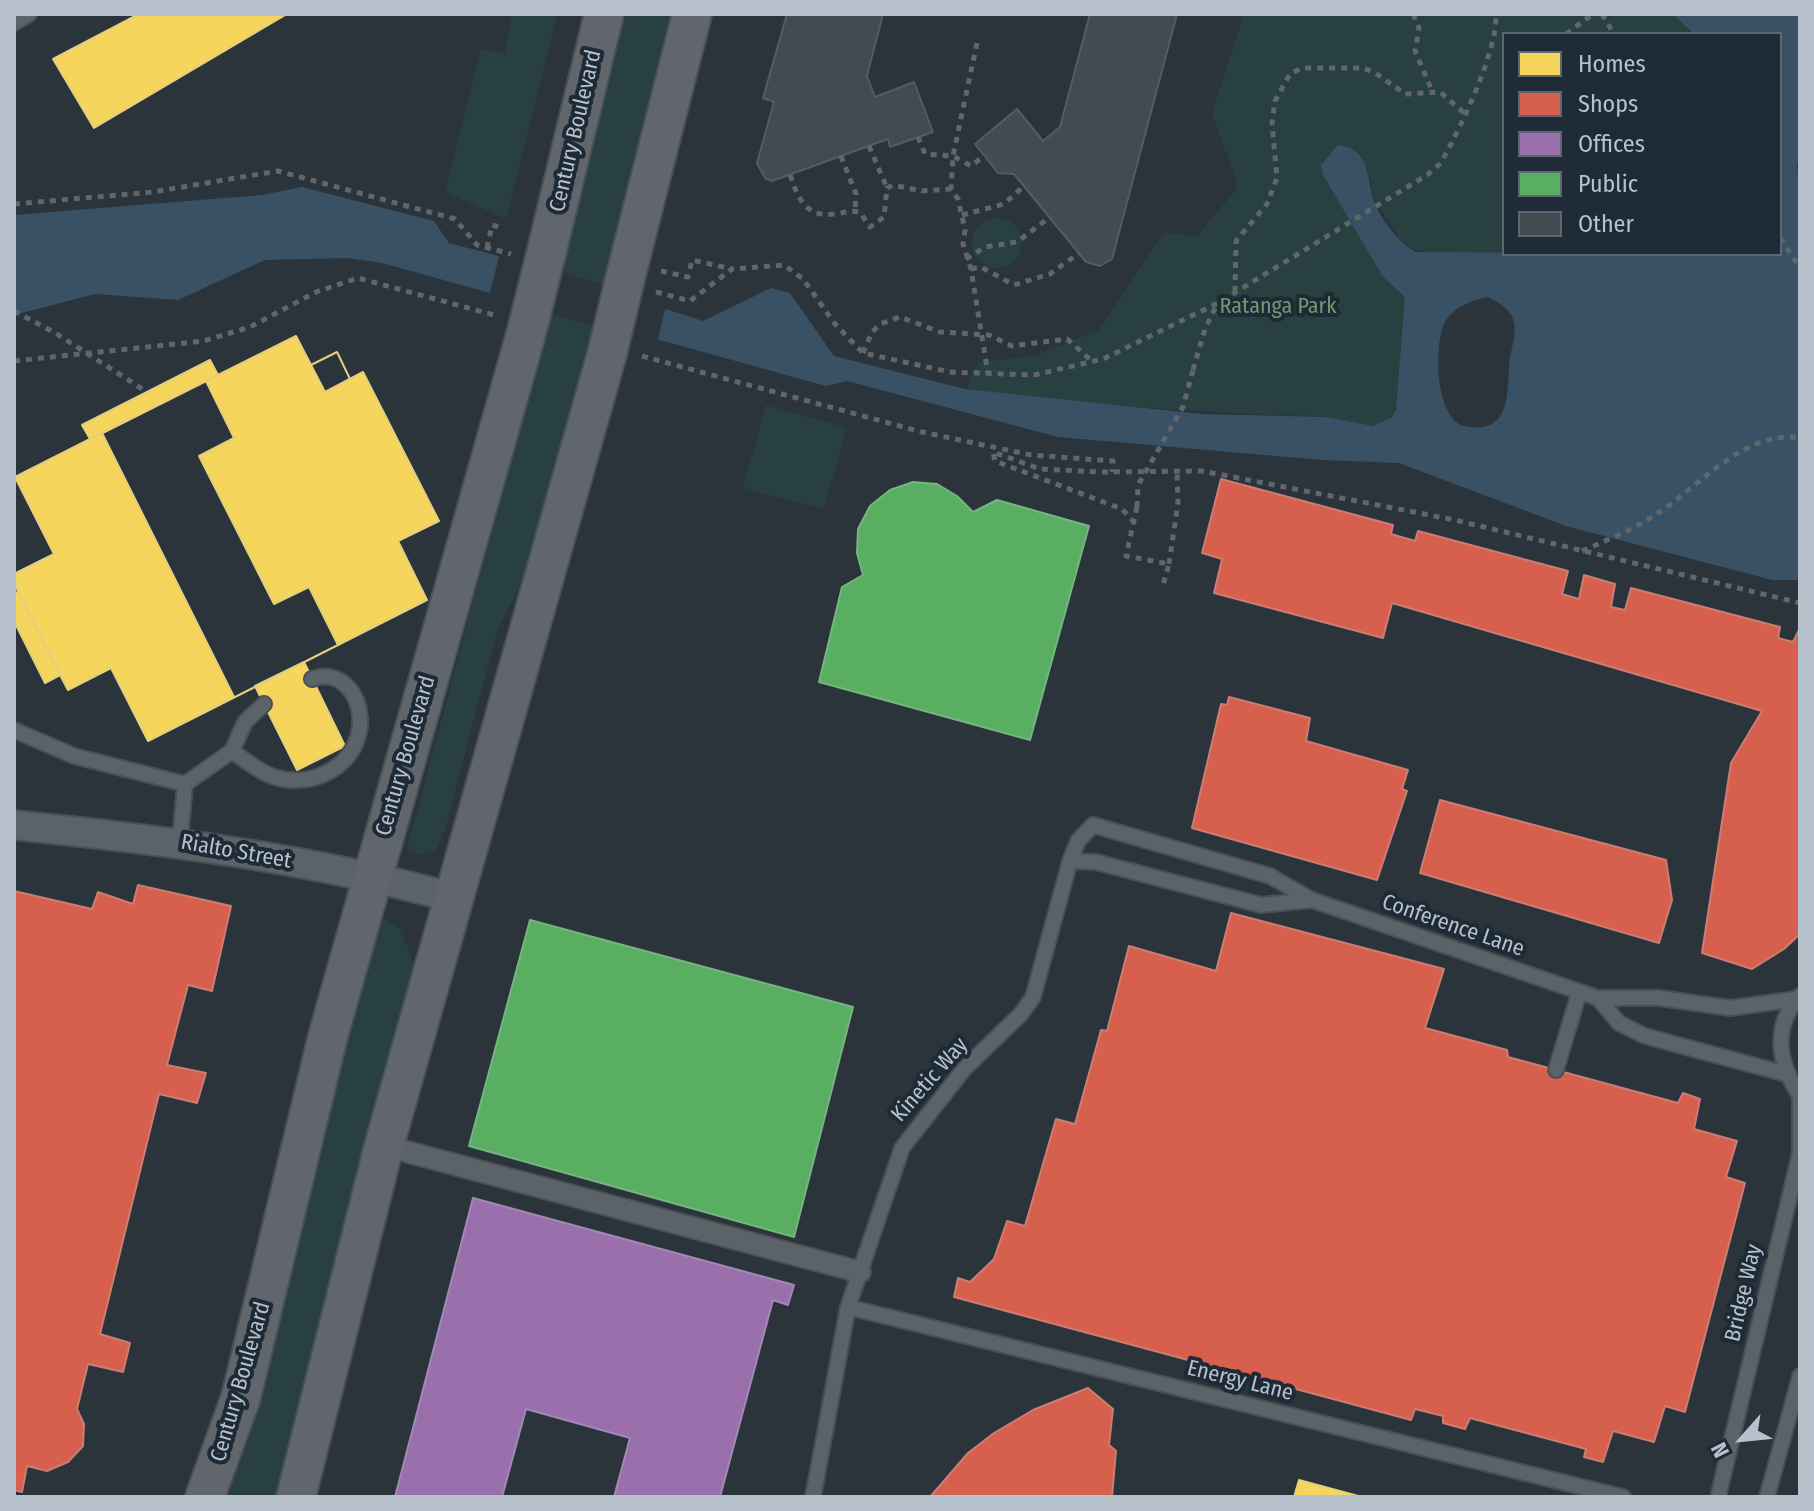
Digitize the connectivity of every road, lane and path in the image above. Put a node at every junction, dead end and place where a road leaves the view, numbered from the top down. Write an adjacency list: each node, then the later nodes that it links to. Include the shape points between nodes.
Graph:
1 (29, 14): 8 (lane)
2 (604, 14): 32 (main road, Century Boulevard)
3 (692, 14): 38 (main road)
4 (1413, 14): 14 (path, via 1419,28 1415,51)
5 (1496, 14): 11 (path)
6 (1593, 14): 9 (path)
7 (1602, 14): 10 (path)
8 (14, 23)
9 (1569, 32)
10 (1613, 32)
11 (1494, 40): 12 (path); 15 (path)
12 (1502, 41)
13 (977, 43): 19 (path)
14 (1433, 93): 15 (path, via 1440,92); 39 (path, via 1405,94 1362,68 1302,68 1290,74 1275,101 1272,123 1277,178 1267,204 1236,241)
15 (1464, 113): 39 (path, via 1443,160 1415,184)
16 (918, 137): 19 (path, via 925,154)
17 (869, 146): 23 (path)
18 (841, 156): 26 (path, via 856,194)
19 (953, 156): 20 (path, via 971,166); 24 (path)
20 (984, 156)
21 (790, 175): 26 (path, via 807,209 828,215)
22 (1024, 186): 27 (path, via 1004,204)
23 (887, 188): 24 (path); 26 (path, via 879,223 870,227)
24 (951, 189): 27 (path)
25 (14, 204): 31 (path, via 153,192 278,171 455,219 477,245)
26 (855, 211)
27 (961, 215): 34 (path)
28 (1050, 217): 34 (path, via 1017,242 985,247)
29 (504, 228): 31 (path, via 492,225)
30 (1782, 241): 35 (path)
31 (487, 248): 32 (path)
32 (532, 253): 42 (main road, Century Boulevard, bridge)
33 (1079, 253): 37 (path, via 1050,274 1014,285 981,267)
34 (966, 259): 37 (path)
35 (1800, 268)
36 (732, 269): 38 (path, via 692,260 688,277); 38 (path, via 690,301); 44 (path, via 784,265 803,279)
37 (971, 269): 43 (path)
38 (645, 277): 45 (main road, bridge)
39 (1235, 292): 40 (path)
40 (1218, 303): 47 (path); 53 (path, bridge, via 1205,329 1183,407 1138,485)
41 (14, 311): 49 (path, bridge)
42 (514, 326): 46 (path, via 358,278 316,292 250,327 204,341); 67 (main road, Century Boulevard)
43 (983, 335): 44 (path, via 940,332 900,317 880,324); 47 (path, via 1022,347 1067,339); 48 (path)
44 (863, 353): 48 (path, via 950,372)
45 (622, 354): 51 (path, via 922,432 1031,455 1113,461); 68 (main road)
46 (14, 361)
47 (1093, 362): 48 (path, via 1034,375)
48 (988, 374)
49 (147, 392)
50 (1800, 438): 54 (path, via 1771,437 1752,445 1656,515)
51 (1112, 472): 52 (path); 53 (path, via 1040,469 999,452 992,456 1122,509)
52 (1177, 472): 54 (path, via 1202,471 1455,520); 55 (path)
53 (1135, 523): 55 (path, via 1126,556)
54 (1581, 551): 57 (path)
55 (1169, 564): 56 (path)
56 (1163, 585)
57 (1800, 603)
58 (312, 679): 61 (lane, via 327,677 353,694 361,726 350,757 318,777 296,781 276,778)
59 (264, 704): 61 (lane, via 245,722)
60 (14, 730): 62 (lane, via 74,756)
61 (232, 751): 62 (lane)
62 (185, 784): 65 (lane)
63 (14, 825): 65 (street, Rialto Street)
64 (1093, 825): 66 (lane, Kinetic Way, via 1078,841); 69 (lane, Conference Lane, via 1270,876)
65 (180, 842): 67 (street, Rialto Street)
66 (1070, 861): 69 (lane, Conference Lane, via 1096,862 1261,905); 77 (lane, Kinetic Way, via 1033,997 912,1130)
67 (372, 875): 68 (street, Rialto Street); 82 (main road, Century Boulevard, via 241,1397)
68 (454, 898): 83 (main road, via 384,1146)
69 (1312, 900): 70 (lane, Conference Lane)
70 (1579, 993): 72 (lane); 73 (lane)
71 (1798, 997): 72 (lane, via 1730,1008 1659,998); 74 (lane, Bridge Way, via 1783,1022 1780,1048)
72 (1598, 998): 74 (lane, via 1619,1023 1645,1036)
73 (1556, 1070)
74 (1786, 1074): 75 (lane, Bridge Way)
75 (1800, 1097): 88 (lane, Bridge Way, via 1800,1153)
76 (404, 1151): 77 (street)
77 (860, 1272): 78 (lane, Kinetic Way)
78 (848, 1307): 80 (lane, Kinetic Way); 81 (lane, Energy Lane)
79 (1800, 1376): 89 (lane)
80 (815, 1476): 84 (lane, Kinetic Way); 85 (lane, Kinetic Way)
81 (1558, 1481): 86 (lane); 87 (lane, Energy Lane)
82 (205, 1497)
83 (296, 1497)
84 (802, 1497)
85 (813, 1497)
86 (1552, 1497)
87 (1623, 1497)
88 (1718, 1497)
89 (1767, 1497)

